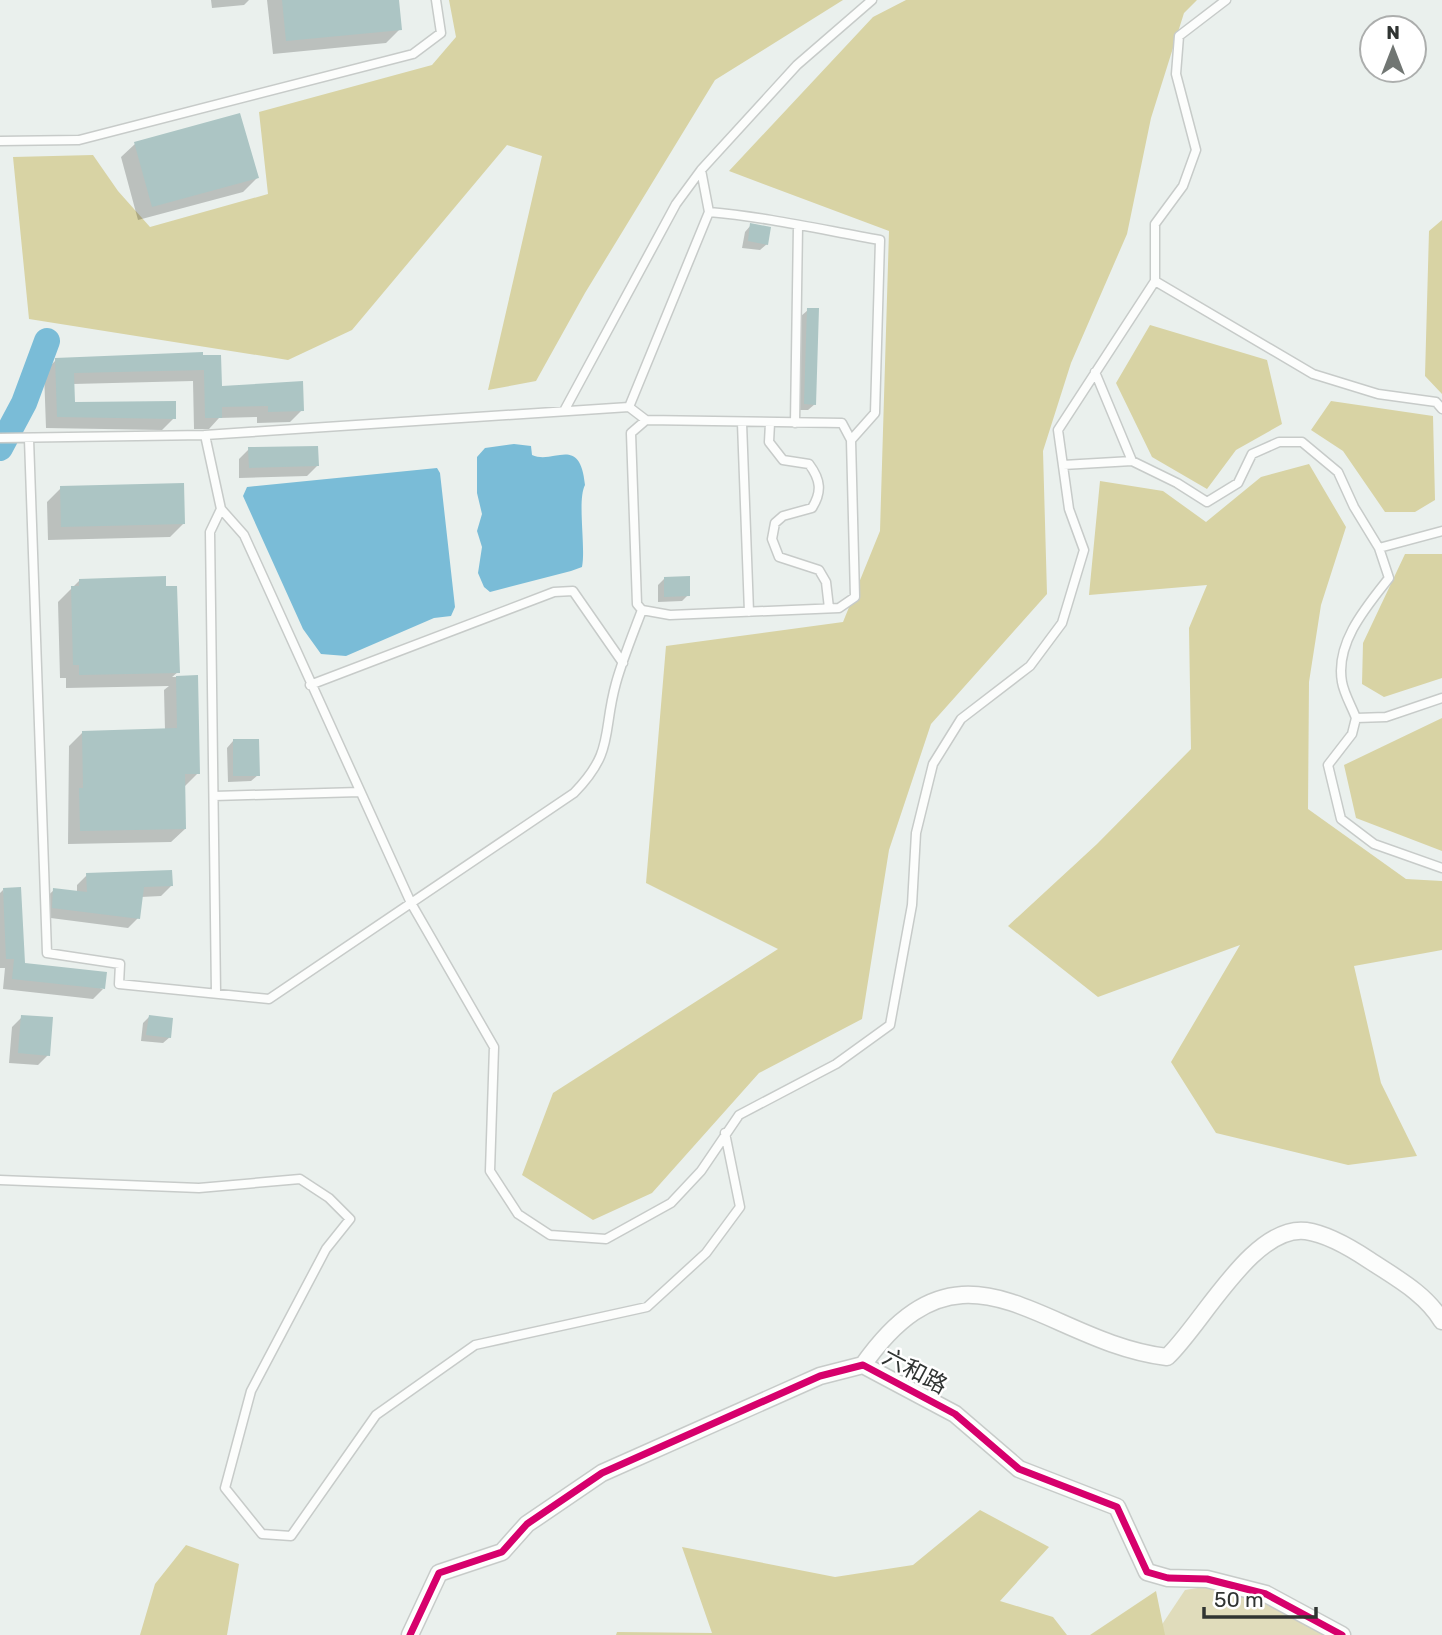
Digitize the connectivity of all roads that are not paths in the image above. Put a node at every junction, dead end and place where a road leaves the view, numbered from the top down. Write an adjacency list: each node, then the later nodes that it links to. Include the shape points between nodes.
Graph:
1 (436, 0): 4 (lane, via 441,33 413,54 79,141)
2 (872, 0): 5 (lane, via 797,65)
3 (1226, 0): 8 (lane, via 1179,36 1176,74 1196,150 1183,186 1155,225)
4 (0, 141)
5 (701, 170): 6 (lane); 12 (lane, via 676,204)
6 (709, 212): 7 (lane, via 767,217); 10 (lane)
7 (798, 226): 14 (lane); 20 (lane, via 880,240 875,413)
8 (1155, 281): 9 (lane); 11 (lane, via 1313,374 1378,394 1436,402)
9 (1095, 372): 21 (lane); 22 (lane, via 1058,430)
10 (629, 407): 12 (lane); 13 (lane)
11 (1442, 409)
12 (564, 411): 17 (lane)
13 (646, 420): 15 (lane); 27 (lane, via 631,433 637,604)
14 (795, 422): 16 (lane); 20 (lane, via 842,423)
15 (742, 423): 16 (lane); 28 (lane)
16 (770, 423): 26 (lane, via 769,442 783,460 809,464 819,480 820,496 812,509 783,516 775,523 772,539 779,557 819,570 826,582)
17 (205, 435): 19 (lane); 23 (lane)
18 (0, 438): 19 (lane)
19 (29, 439): 37 (lane, via 47,953 120,964 119,984)
20 (852, 440): 26 (lane, via 855,597 839,608)
21 (1132, 461): 22 (lane); 25 (lane, via 1207,502 1238,483 1252,454 1279,442 1302,442 1338,472)
22 (1063, 465): 38 (lane, via 1069,509 1084,550 1062,623 1030,666 961,719 933,764 916,833 912,905 890,1025 836,1064 739,1115)
23 (221, 509): 30 (lane, via 244,535); 34 (lane, via 210,532)
24 (1442, 531): 25 (lane)
25 (1379, 548): 32 (lane, via 1389,578 1363,611 1343,649 1342,681)
26 (829, 608): 28 (lane)
27 (642, 610): 28 (lane, via 670,615); 29 (lane)
28 (749, 612)
29 (623, 663): 30 (lane, via 573,591 563,591); 36 (lane, via 607,739 594,772 574,793)
30 (310, 685): 33 (lane)
31 (1442, 698): 32 (lane, via 1386,717)
32 (1356, 718): 35 (lane, via 1352,734 1328,765 1340,819 1374,844)
33 (360, 792): 34 (lane); 36 (lane)
34 (214, 796): 37 (lane)
35 (1442, 868)
36 (411, 903): 37 (lane, via 269,999); 38 (lane, via 494,1047 490,1171 518,1213 550,1235 606,1239 671,1203 701,1171)
37 (216, 993)
38 (725, 1133): 39 (lane, via 740,1207 706,1253 647,1307 475,1345 376,1415 291,1536 262,1534 225,1488 251,1391 326,1248 350,1219 300,1179 199,1188)
39 (0, 1180)
40 (1442, 1321): 41 (street, via 1430,1301 1367,1259 1304,1231 1258,1249 1167,1357 1098,1338 1038,1312 961,1293 921,1306 884,1336)
41 (863, 1365): 42 (street, 六和路, via 820,1376 602,1473 527,1524 502,1552 439,1573); 43 (street, 六和路, via 955,1414 1019,1469 1117,1507 1147,1572 1168,1578 1207,1579 1266,1594)
42 (410, 1635)
43 (1342, 1635)

